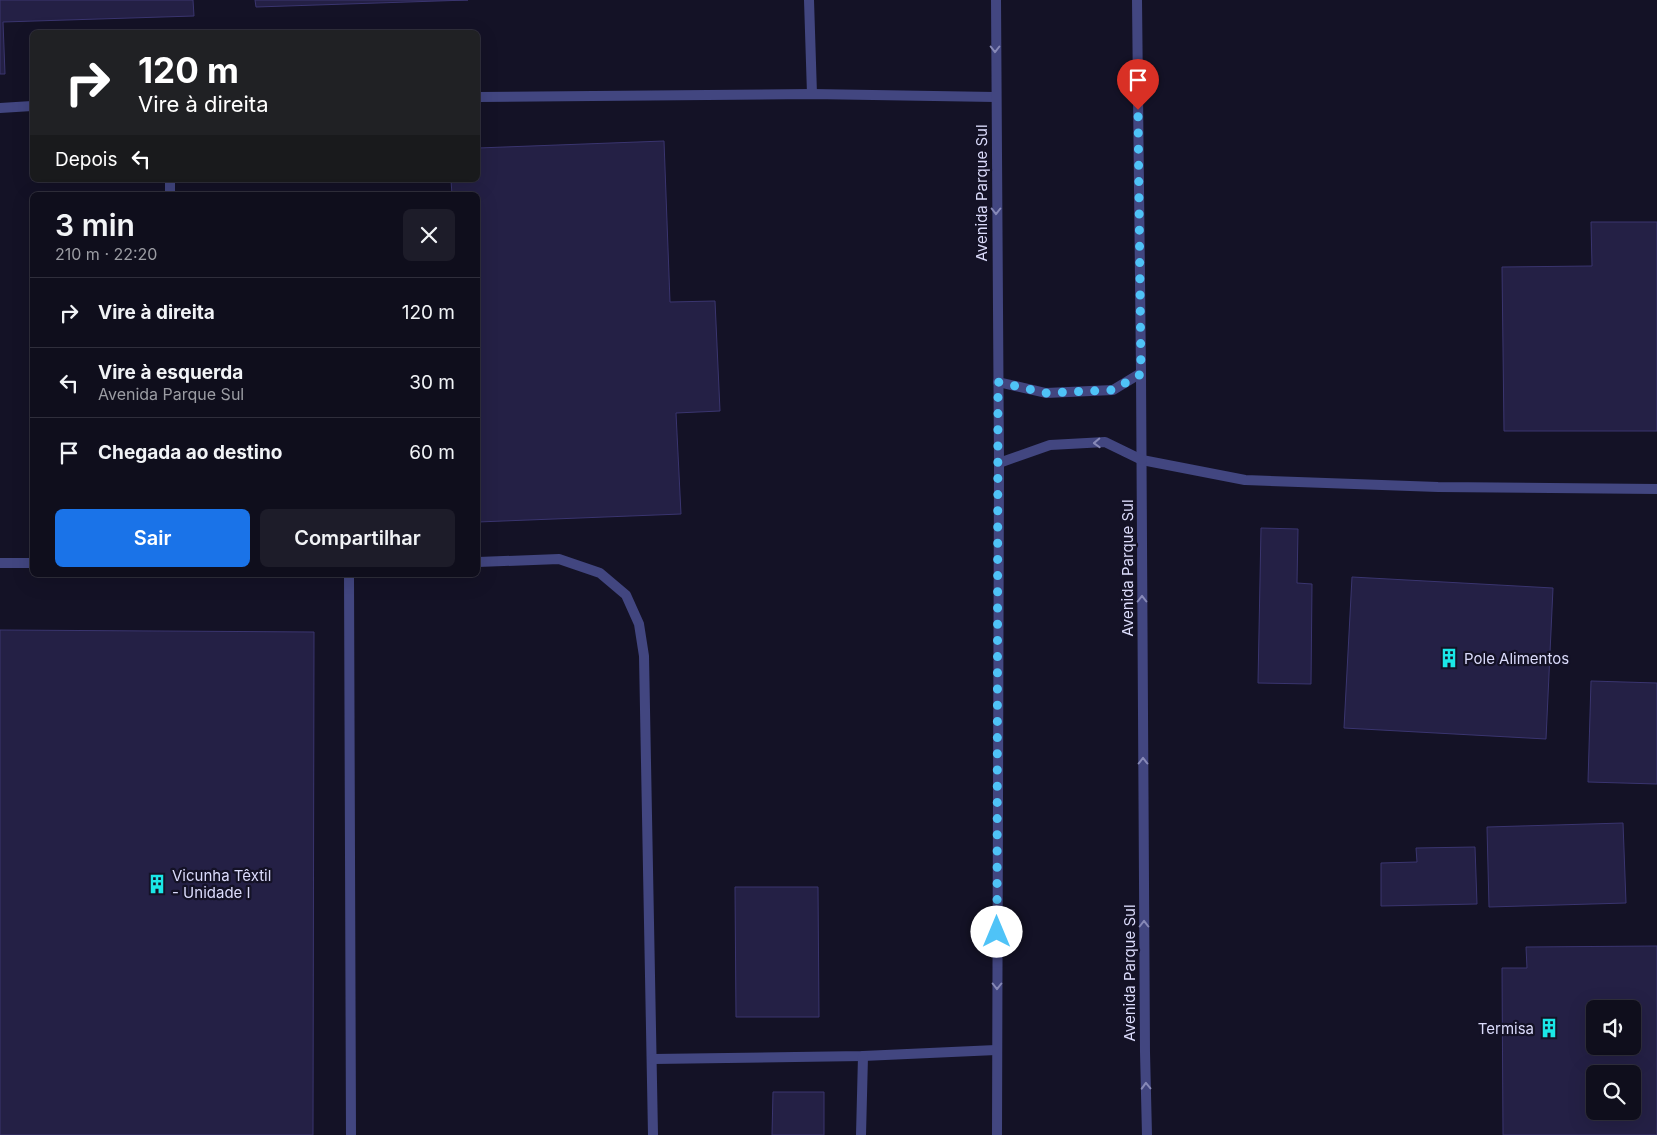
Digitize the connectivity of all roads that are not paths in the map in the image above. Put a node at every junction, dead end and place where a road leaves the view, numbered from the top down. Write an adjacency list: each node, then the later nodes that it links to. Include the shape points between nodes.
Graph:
1 (810, 0): 4 (street)
2 (996, 0): 6 (street, Avenida Parque Sul, one-way to 6)
3 (1138, 0): 9 (street, Avenida Parque Sul)
4 (812, 94): 5 (street); 6 (street)
5 (480, 97)
6 (995, 97): 10 (street, Avenida Parque Sul, one-way to 10)
7 (30, 106): 8 (street)
8 (0, 108)
9 (1141, 374): 10 (street, via 1113,390 1046,393); 11 (street, Avenida Parque Sul)
10 (998, 382): 12 (street, Avenida Parque Sul)
11 (1142, 460): 12 (street, one-way to 12, via 1105,442 1050,445); 13 (street, via 1245,480); 25 (street, Avenida Parque Sul, one-way to 11)
12 (999, 463): 18 (street, Avenida Parque Sul, one-way to 18)
13 (1657, 490)
14 (480, 562): 20 (street, via 559,559 600,573 626,594 639,624 644,656)
15 (0, 563): 16 (street)
16 (30, 564)
17 (349, 577): 21 (street)
18 (996, 1050): 19 (street); 24 (street, Avenida Parque Sul)
19 (863, 1056): 20 (street); 23 (street)
20 (653, 1059): 22 (street)
21 (351, 1135)
22 (653, 1135)
23 (861, 1135)
24 (997, 1135)
25 (1147, 1135)

